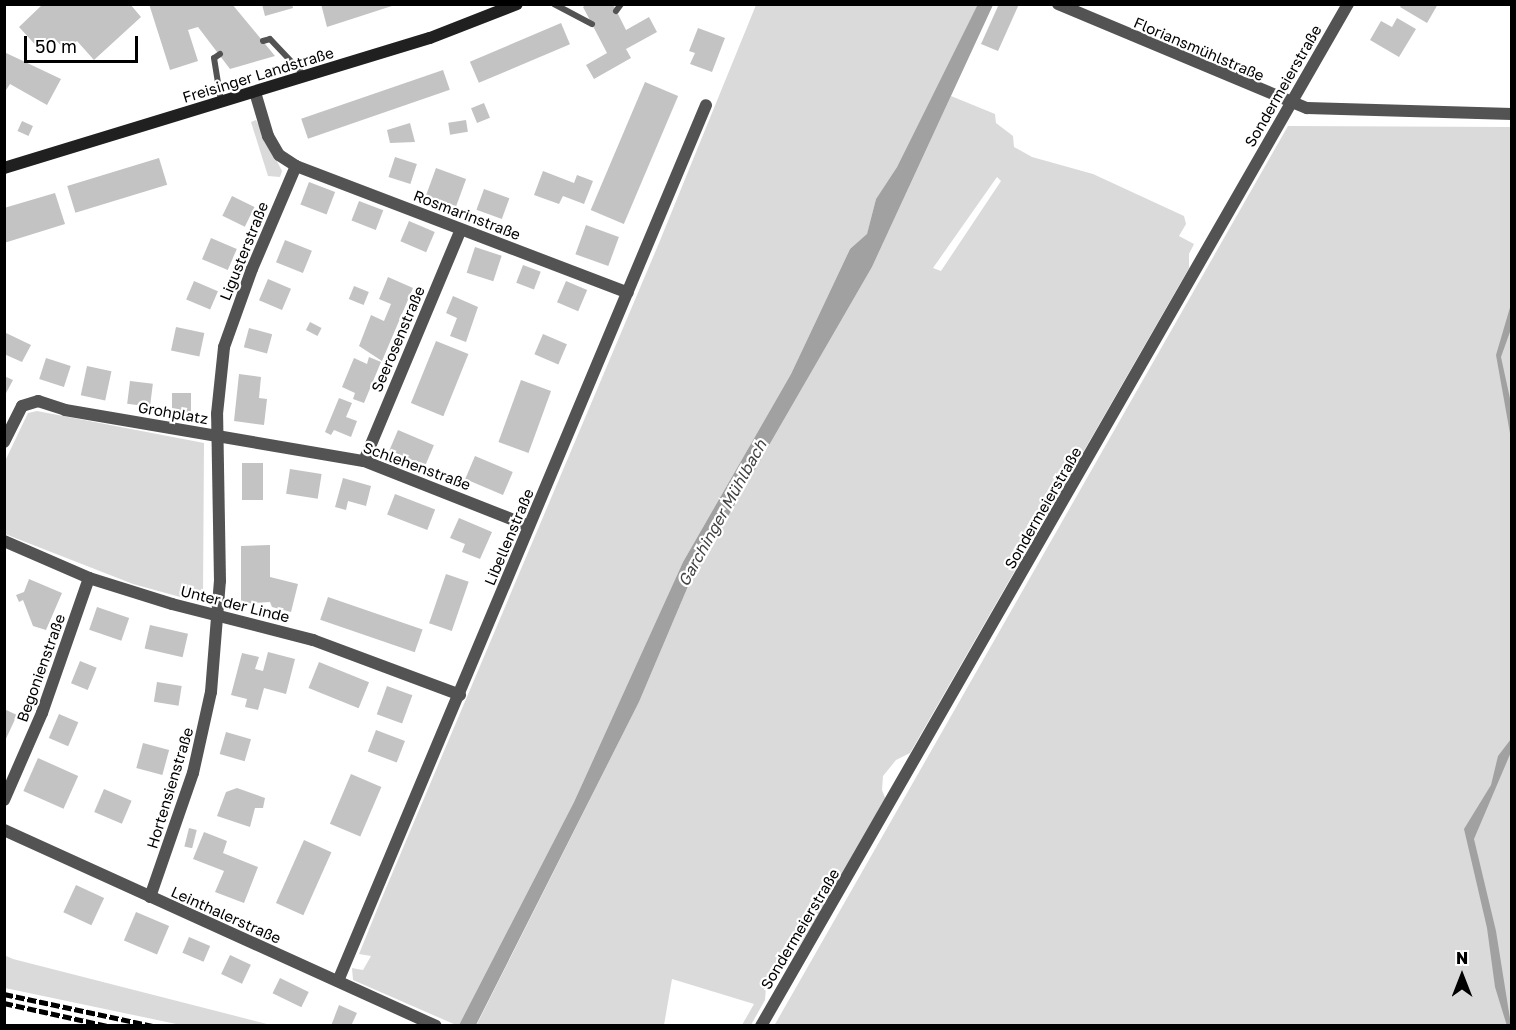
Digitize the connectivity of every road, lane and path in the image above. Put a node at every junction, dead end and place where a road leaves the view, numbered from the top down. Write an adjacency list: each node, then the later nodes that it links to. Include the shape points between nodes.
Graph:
1 (518, 4): 10 (main road, Freisinger Landstraße, via 430,38)
2 (554, 4): 7 (lane)
3 (621, 4): 6 (lane)
4 (1058, 4): 13 (street, Floriansmühlstraße)
5 (1348, 4): 13 (street, Sondermeierstraße)
6 (616, 11)
7 (592, 24)
8 (262, 41): 10 (lane, via 270,39)
9 (220, 54): 12 (lane, via 214,58)
10 (305, 76): 11 (main road, Freisinger Landstraße)
11 (255, 92): 12 (main road, Freisinger Landstraße); 16 (street, via 273,145 279,155)
12 (221, 102): 17 (main road, Freisinger Landstraße)
13 (1290, 103): 15 (street, Floriansmühlstraße, via 1325,110); 33 (street, Sondermeierstraße)
14 (706, 105): 19 (street, Libellenstraße)
15 (1512, 114)
16 (296, 166): 18 (street, Rosmarinstraße); 20 (street, Ligusterstraße, via 224,347 217,414)
17 (4, 168)
18 (461, 229): 19 (street, Rosmarinstraße); 22 (street, Seerosenstraße)
19 (628, 293): 23 (street, Libellenstraße)
20 (219, 436): 21 (street, Grohplatz, via 65,410 38,401 22,406); 22 (street, Schlehenstraße); 26 (street, Grohplatz)
21 (4, 442)
22 (364, 461): 23 (street, Schlehenstraße)
23 (529, 526): 27 (street, Libellenstraße)
24 (4, 541): 25 (street, Unter der Linde)
25 (89, 578): 26 (street, Unter der Linde); 28 (street, Begonienstraße, via 42,713)
26 (219, 615): 27 (street, Unter der Linde, via 357,654); 30 (street, Hortensienstraße, via 203,738)
27 (460, 695): 31 (street, Libellenstraße)
28 (4, 800)
29 (4, 830): 30 (street, Leinthalerstraße)
30 (150, 897): 31 (street, Leinthalerstraße)
31 (338, 981): 32 (street, Leinthalerstraße)
32 (436, 1026)
33 (761, 1026)

